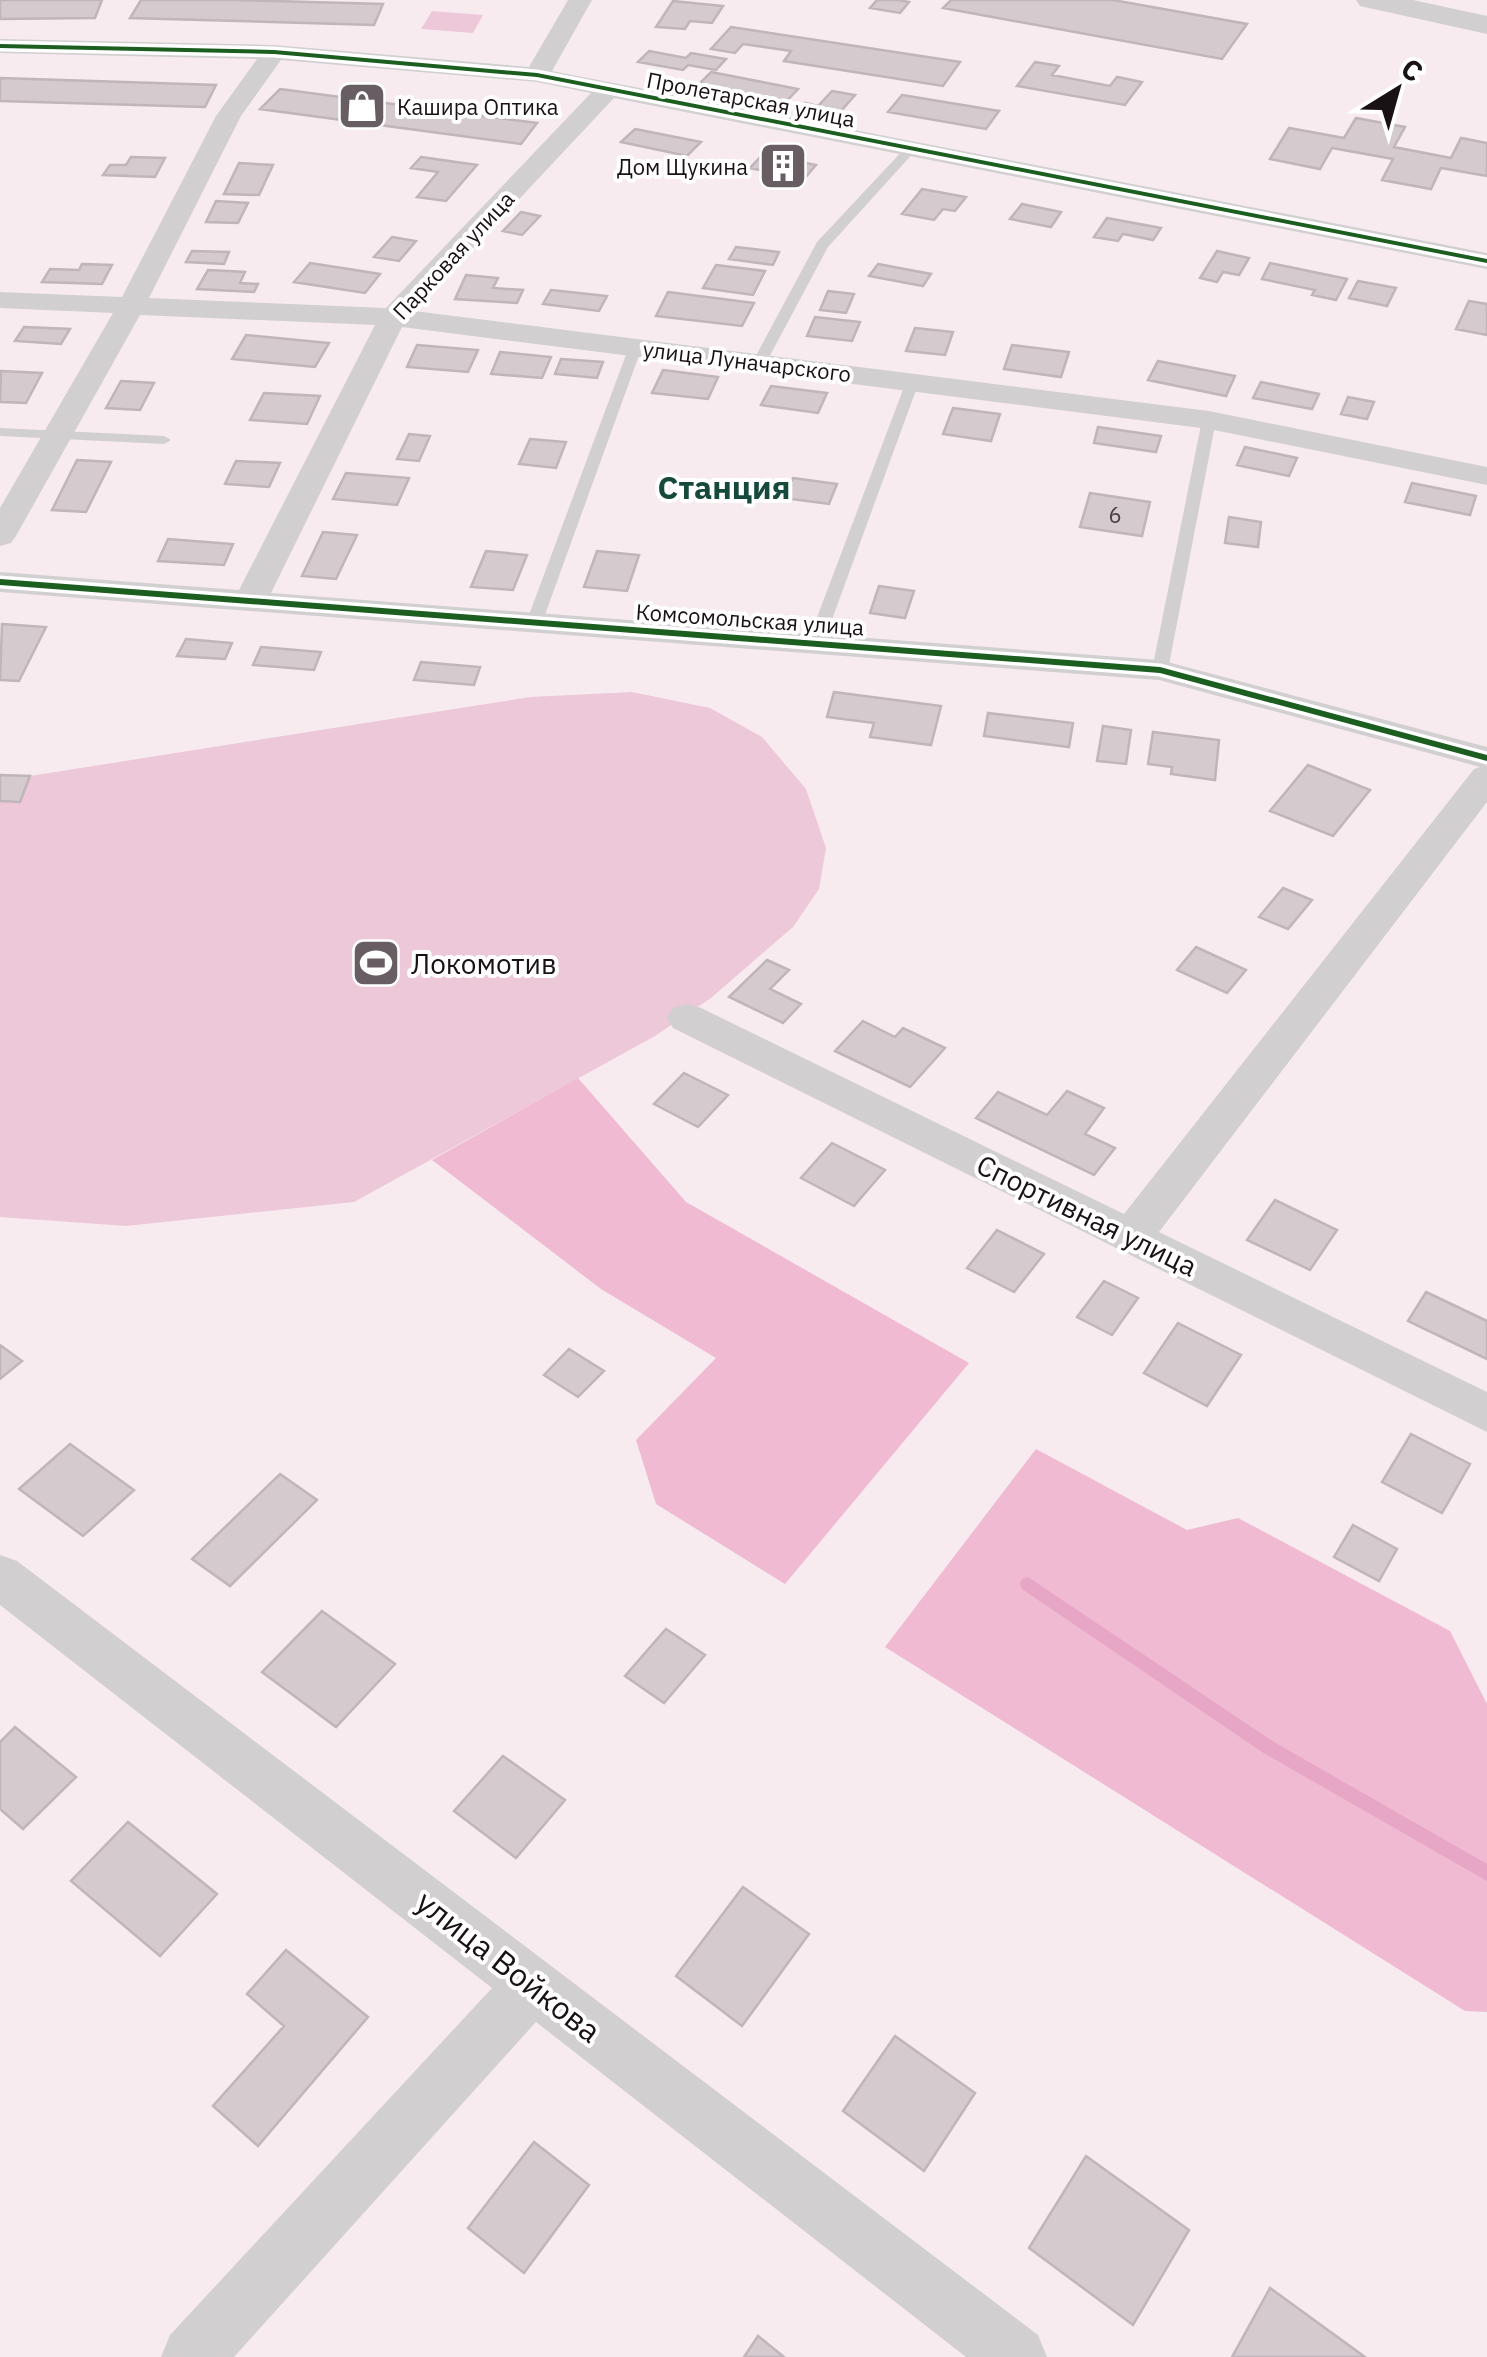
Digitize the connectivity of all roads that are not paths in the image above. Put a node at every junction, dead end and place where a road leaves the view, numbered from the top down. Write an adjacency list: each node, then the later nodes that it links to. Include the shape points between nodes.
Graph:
1 (580, 0): 6 (street)
2 (1371, 0): 3 (main road)
3 (1487, 25)
4 (0, 46): 5 (street, Пролетарская улица)
5 (274, 52): 6 (street, Пролетарская улица); 11 (street, via 228,116)
6 (537, 75): 7 (street, Пролетарская улица)
7 (606, 92): 8 (street, Пролетарская улица); 12 (street, Парковая улица)
8 (910, 150): 9 (street, Пролетарская улица); 14 (lane, via 822,245)
9 (1487, 261)
10 (0, 300): 11 (street, улица Луначарского)
11 (130, 306): 12 (street, улица Луначарского); 18 (street)
12 (393, 317): 13 (street, улица Луначарского); 23 (street, Парковая улица)
13 (635, 347): 14 (street, улица Луначарского); 24 (lane)
14 (759, 363): 15 (street, улица Луначарского)
15 (912, 382): 16 (street, улица Луначарского); 25 (lane)
16 (1210, 420): 20 (street, улица Луначарского); 26 (lane)
17 (0, 432): 18 (lane)
18 (58, 435): 19 (lane); 21 (street)
19 (164, 440)
20 (1487, 476)
21 (0, 536)
22 (0, 582): 23 (street, Комсомольская улица)
23 (250, 601): 24 (street, Комсомольская улица)
24 (534, 623): 25 (street, Комсомольская улица)
25 (815, 644): 26 (street, Комсомольская улица)
26 (1160, 670): 27 (street, Комсомольская улица)
27 (1487, 758)
28 (1487, 777): 30 (street)
29 (687, 1018): 30 (street, Спортивная улица)
30 (1132, 1237): 31 (street, Спортивная улица)
31 (1487, 1412)
32 (0, 1576): 33 (street, улица Войкова)
33 (534, 1984): 34 (street); 35 (street, улица Войкова)
34 (192, 2357)
35 (1016, 2357)

